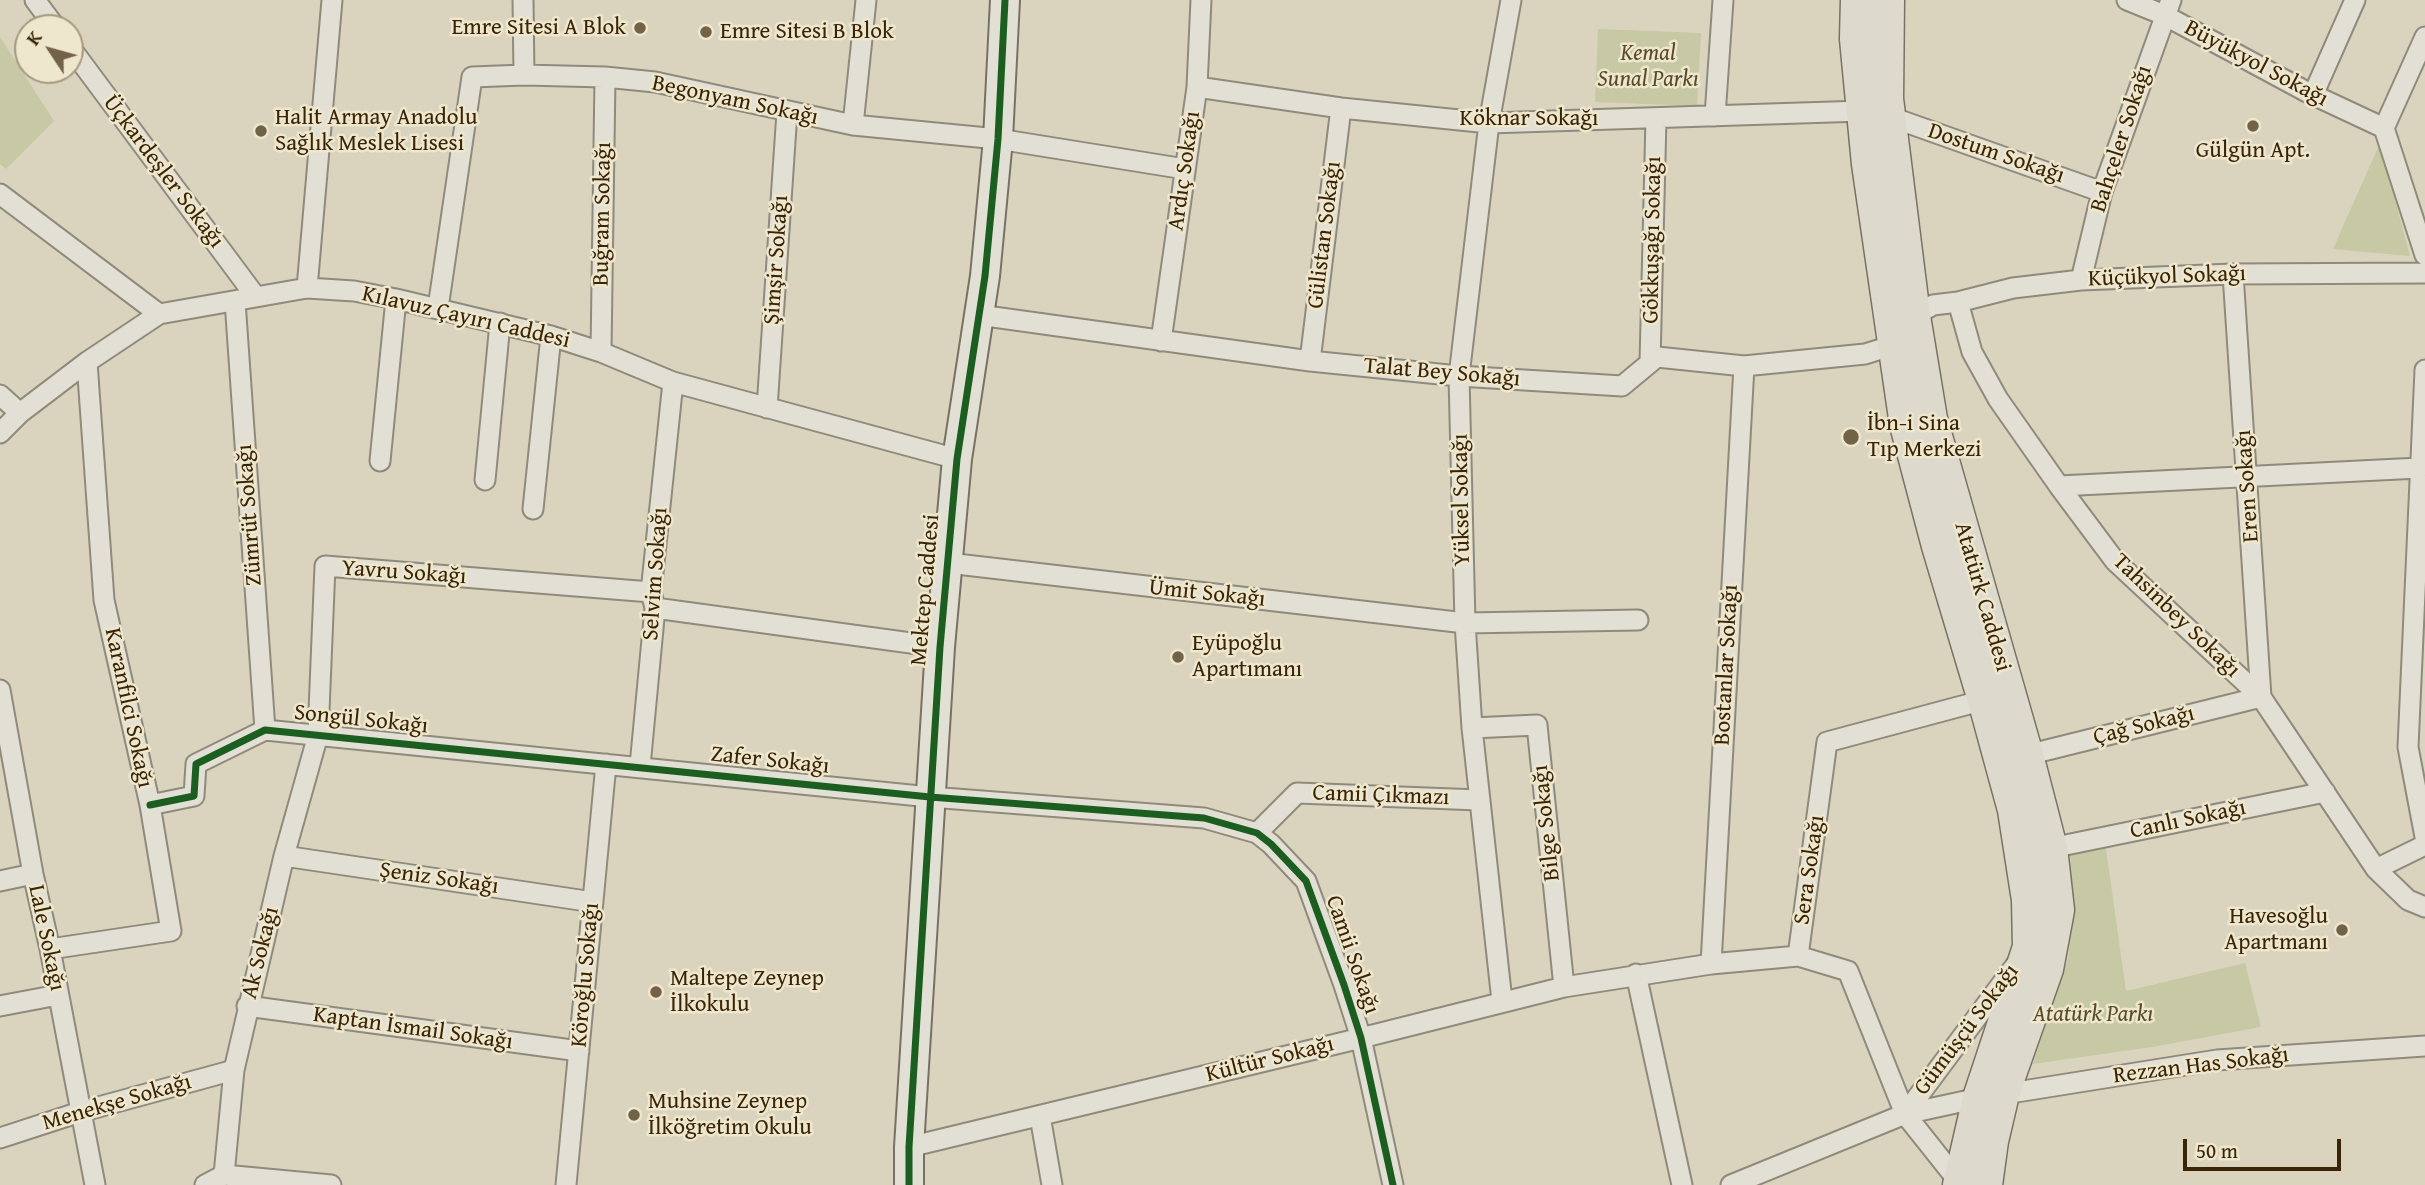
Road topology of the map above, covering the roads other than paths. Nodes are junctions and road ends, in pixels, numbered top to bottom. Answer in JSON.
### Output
{"nodes":[{"id":1,"x":332,"y":0,"type":"edge"},
{"id":2,"x":523,"y":0,"type":"edge"},
{"id":3,"x":866,"y":0,"type":"edge"},
{"id":4,"x":1005,"y":0,"type":"edge"},
{"id":5,"x":1201,"y":0,"type":"edge"},
{"id":6,"x":1511,"y":0,"type":"edge"},
{"id":7,"x":1723,"y":0,"type":"edge"},
{"id":8,"x":1857,"y":0,"type":"edge"},
{"id":9,"x":1888,"y":0,"type":"edge"},
{"id":10,"x":2127,"y":0,"type":"edge"},
{"id":11,"x":2355,"y":0,"type":"edge"},
{"id":12,"x":2167,"y":8,"type":"edge"},
{"id":13,"x":2425,"y":37,"type":"edge"},
{"id":14,"x":84,"y":66,"type":"edge"},
{"id":15,"x":524,"y":75,"type":"junction"},
{"id":16,"x":606,"y":77,"type":"junction"},
{"id":17,"x":1197,"y":87,"type":"junction"},
{"id":18,"x":2313,"y":95,"type":"junction"},
{"id":19,"x":1341,"y":108,"type":"junction"},
{"id":20,"x":787,"y":112,"type":"junction"},
{"id":21,"x":1877,"y":114,"type":"junction"},
{"id":22,"x":1715,"y":116,"type":"junction"},
{"id":23,"x":1656,"y":118,"type":"junction"},
{"id":24,"x":1489,"y":123,"type":"junction"},
{"id":25,"x":853,"y":125,"type":"junction"},
{"id":26,"x":2384,"y":128,"type":"junction"},
{"id":27,"x":998,"y":139,"type":"junction"},
{"id":28,"x":1185,"y":169,"type":"junction"},
{"id":29,"x":2102,"y":191,"type":"junction"},
{"id":30,"x":0,"y":194,"type":"edge"},
{"id":31,"x":2425,"y":255,"type":"edge"},
{"id":32,"x":2425,"y":273,"type":"edge"},
{"id":33,"x":2233,"y":274,"type":"junction"},
{"id":34,"x":2081,"y":280,"type":"junction"},
{"id":35,"x":307,"y":288,"type":"junction"},
{"id":36,"x":256,"y":297,"type":"junction"},
{"id":37,"x":396,"y":299,"type":"junction"},
{"id":38,"x":235,"y":301,"type":"junction"},
{"id":39,"x":1958,"y":302,"type":"junction"},
{"id":40,"x":438,"y":308,"type":"junction"},
{"id":41,"x":159,"y":314,"type":"junction"},
{"id":42,"x":979,"y":315,"type":"junction"},
{"id":43,"x":1914,"y":316,"type":"junction"},
{"id":44,"x":500,"y":323,"type":"junction"},
{"id":45,"x":551,"y":336,"type":"junction"},
{"id":46,"x":1161,"y":341,"type":"junction"},
{"id":47,"x":1895,"y":345,"type":"junction"},
{"id":48,"x":601,"y":352,"type":"junction"},
{"id":49,"x":1310,"y":361,"type":"junction"},
{"id":50,"x":87,"y":362,"type":"junction"},
{"id":51,"x":1650,"y":362,"type":"junction"},
{"id":52,"x":1744,"y":366,"type":"junction"},
{"id":53,"x":2425,"y":370,"type":"edge"},
{"id":54,"x":1459,"y":376,"type":"junction"},
{"id":55,"x":673,"y":382,"type":"junction"},
{"id":56,"x":0,"y":395,"type":"edge"},
{"id":57,"x":768,"y":408,"type":"junction"},
{"id":58,"x":20,"y":414,"type":"junction"},
{"id":59,"x":0,"y":433,"type":"edge"},
{"id":60,"x":957,"y":459,"type":"junction"},
{"id":61,"x":380,"y":461,"type":"dead end"},
{"id":62,"x":2419,"y":468,"type":"junction"},
{"id":63,"x":2248,"y":476,"type":"junction"},
{"id":64,"x":485,"y":480,"type":"dead end"},
{"id":65,"x":2059,"y":486,"type":"junction"},
{"id":66,"x":533,"y":509,"type":"dead end"},
{"id":67,"x":948,"y":563,"type":"junction"},
{"id":68,"x":653,"y":600,"type":"junction"},
{"id":69,"x":1637,"y":620,"type":"dead end"},
{"id":70,"x":1465,"y":623,"type":"junction"},
{"id":71,"x":940,"y":647,"type":"junction"},
{"id":72,"x":0,"y":690,"type":"edge"},
{"id":73,"x":2261,"y":697,"type":"junction"},
{"id":74,"x":1984,"y":700,"type":"junction"},
{"id":75,"x":1472,"y":728,"type":"junction"},
{"id":76,"x":265,"y":730,"type":"junction"},
{"id":77,"x":318,"y":735,"type":"junction"},
{"id":78,"x":2027,"y":755,"type":"junction"},
{"id":79,"x":6,"y":761,"type":"edge"},
{"id":80,"x":606,"y":764,"type":"junction"},
{"id":81,"x":640,"y":766,"type":"junction"},
{"id":82,"x":2325,"y":792,"type":"junction"},
{"id":83,"x":930,"y":797,"type":"junction"},
{"id":84,"x":1479,"y":800,"type":"junction"},
{"id":85,"x":150,"y":805,"type":"junction"},
{"id":86,"x":1257,"y":833,"type":"junction"},
{"id":87,"x":2425,"y":837,"type":"edge"},
{"id":88,"x":2425,"y":845,"type":"edge"},
{"id":89,"x":2051,"y":848,"type":"junction"},
{"id":90,"x":284,"y":856,"type":"junction"},
{"id":91,"x":2376,"y":869,"type":"junction"},
{"id":92,"x":33,"y":874,"type":"junction"},
{"id":93,"x":0,"y":881,"type":"edge"},
{"id":94,"x":593,"y":902,"type":"junction"},
{"id":95,"x":2425,"y":907,"type":"edge"},
{"id":96,"x":2029,"y":947,"type":"junction"},
{"id":97,"x":50,"y":949,"type":"junction"},
{"id":98,"x":1798,"y":956,"type":"junction"},
{"id":99,"x":1711,"y":964,"type":"junction"},
{"id":100,"x":1636,"y":974,"type":"junction"},
{"id":101,"x":1564,"y":987,"type":"junction"},
{"id":102,"x":58,"y":995,"type":"junction"},
{"id":103,"x":1502,"y":1001,"type":"junction"},
{"id":104,"x":0,"y":1006,"type":"edge"},
{"id":105,"x":247,"y":1006,"type":"junction"},
{"id":106,"x":1361,"y":1038,"type":"junction"},
{"id":107,"x":2425,"y":1046,"type":"edge"},
{"id":108,"x":579,"y":1051,"type":"junction"},
{"id":109,"x":234,"y":1070,"type":"junction"},
{"id":110,"x":1991,"y":1096,"type":"junction"},
{"id":111,"x":80,"y":1112,"type":"junction"},
{"id":112,"x":1905,"y":1114,"type":"junction"},
{"id":113,"x":1040,"y":1116,"type":"junction"},
{"id":114,"x":0,"y":1138,"type":"edge"},
{"id":115,"x":909,"y":1147,"type":"junction"},
{"id":116,"x":224,"y":1175,"type":"junction"},
{"id":117,"x":1968,"y":1184,"type":"edge"},
{"id":118,"x":95,"y":1185,"type":"edge"},
{"id":119,"x":205,"y":1185,"type":"edge"},
{"id":120,"x":323,"y":1185,"type":"edge"},
{"id":121,"x":331,"y":1185,"type":"edge"},
{"id":122,"x":566,"y":1185,"type":"edge"},
{"id":123,"x":909,"y":1185,"type":"edge"},
{"id":124,"x":1052,"y":1185,"type":"edge"},
{"id":125,"x":1393,"y":1185,"type":"edge"},
{"id":126,"x":1682,"y":1185,"type":"edge"},
{"id":127,"x":1731,"y":1185,"type":"edge"}],
"edges":[{"from":1,"to":35,"type":"street"},
{"from":2,"to":15,"type":"street"},
{"from":3,"to":25,"type":"street"},
{"from":4,"to":27,"type":"street","name":"Mektep Caddesi"},
{"from":5,"to":17,"type":"street","name":"Ardıç Sokağı"},
{"from":6,"to":24,"type":"street","name":"Yüksel Sokağı"},
{"from":7,"to":22,"type":"street"},
{"from":8,"to":21,"type":"main road","name":"Atatürk Caddesi"},
{"from":9,"to":21,"type":"main road","name":"Atatürk Caddesi"},
{"from":10,"to":12,"type":"street","name":"Büyükyol Sokağı"},
{"from":11,"to":18,"type":"street"},
{"from":12,"to":18,"type":"street","name":"Büyükyol Sokağı"},
{"from":12,"to":29,"type":"street","name":"Bahçeler Sokağı"},
{"from":13,"to":26,"type":"street"},
{"from":14,"to":36,"type":"street","name":"Üçkardeşler Sokağı"},
{"from":15,"to":16,"type":"street","name":"Begonyam Sokağı"},
{"from":15,"to":40,"type":"street","name":"Begonyam Sokağı"},
{"from":16,"to":20,"type":"street","name":"Begonyam Sokağı"},
{"from":16,"to":48,"type":"street","name":"Buğram Sokağı"},
{"from":17,"to":19,"type":"street","name":"Köknar Sokağı"},
{"from":17,"to":28,"type":"street","name":"Ardıç Sokağı"},
{"from":18,"to":26,"type":"street","name":"Büyükyol Sokağı"},
{"from":19,"to":24,"type":"street","name":"Köknar Sokağı"},
{"from":19,"to":49,"type":"street","name":"Gülistan Sokağı"},
{"from":20,"to":25,"type":"street","name":"Begonyam Sokağı"},
{"from":20,"to":57,"type":"street","name":"Şimşir Sokağı"},
{"from":21,"to":22,"type":"street","name":"Köknar Sokağı"},
{"from":21,"to":29,"type":"street","name":"Dostum Sokağı"},
{"from":21,"to":43,"type":"main road","name":"Atatürk Caddesi"},
{"from":21,"to":47,"type":"main road","name":"Atatürk Caddesi"},
{"from":22,"to":23,"type":"street","name":"Köknar Sokağı"},
{"from":23,"to":24,"type":"street","name":"Köknar Sokağı"},
{"from":23,"to":51,"type":"street","name":"Gökkuşağı Sokağı"},
{"from":24,"to":54,"type":"street","name":"Yüksel Sokağı"},
{"from":25,"to":27,"type":"street","name":"Begonyam Sokağı"},
{"from":26,"to":31,"type":"street"},
{"from":27,"to":28,"type":"street","name":"Begonyam Sokağı"},
{"from":27,"to":42,"type":"street","name":"Mektep Caddesi"},
{"from":28,"to":46,"type":"street","name":"Ardıç Sokağı"},
{"from":29,"to":34,"type":"street","name":"Bahçeler Sokağı"},
{"from":30,"to":41,"type":"street"},
{"from":32,"to":33,"type":"street","name":"Küçükyol Sokağı"},
{"from":33,"to":34,"type":"street","name":"Küçükyol Sokağı"},
{"from":33,"to":63,"type":"street","name":"Eren Sokağı"},
{"from":34,"to":39,"type":"street","name":"Küçükyol Sokağı"},
{"from":35,"to":36,"type":"street","name":"Kılavuz Çayırı Caddesi"},
{"from":35,"to":37,"type":"street","name":"Kılavuz Çayırı Caddesi"},
{"from":36,"to":38,"type":"street","name":"Kılavuz Çayırı Caddesi"},
{"from":37,"to":40,"type":"street","name":"Kılavuz Çayırı Caddesi"},
{"from":37,"to":61,"type":"street"},
{"from":38,"to":41,"type":"street","name":"Kılavuz Çayırı Caddesi"},
{"from":38,"to":76,"type":"street","name":"Zümrüt Sokağı"},
{"from":39,"to":43,"type":"street","name":"Küçükyol Sokağı"},
{"from":39,"to":65,"type":"street","name":"Tahsinbey Sokağı"},
{"from":40,"to":44,"type":"street","name":"Kılavuz Çayırı Caddesi"},
{"from":41,"to":50,"type":"street","name":"Kılavuz Çayırı Caddesi"},
{"from":42,"to":46,"type":"street","name":"Talat Bey Sokağı"},
{"from":42,"to":60,"type":"street","name":"Mektep Caddesi"},
{"from":43,"to":47,"type":"street"},
{"from":43,"to":78,"type":"main road","name":"Atatürk Caddesi"},
{"from":44,"to":45,"type":"street","name":"Kılavuz Çayırı Caddesi"},
{"from":44,"to":64,"type":"street"},
{"from":45,"to":48,"type":"street","name":"Kılavuz Çayırı Caddesi"},
{"from":45,"to":66,"type":"street"},
{"from":46,"to":49,"type":"street","name":"Talat Bey Sokağı"},
{"from":47,"to":52,"type":"street"},
{"from":47,"to":74,"type":"main road","name":"Atatürk Caddesi"},
{"from":48,"to":55,"type":"street","name":"Kılavuz Çayırı Caddesi"},
{"from":49,"to":54,"type":"street","name":"Talat Bey Sokağı"},
{"from":50,"to":58,"type":"street","name":"Kılavuz Çayırı Caddesi"},
{"from":50,"to":85,"type":"street","name":"Karanfilci Sokağı"},
{"from":51,"to":52,"type":"street"},
{"from":51,"to":54,"type":"street","name":"Talat Bey Sokağı"},
{"from":52,"to":99,"type":"street","name":"Bostanlar Sokağı"},
{"from":53,"to":62,"type":"street"},
{"from":54,"to":70,"type":"street","name":"Yüksel Sokağı"},
{"from":55,"to":57,"type":"street","name":"Kılavuz Çayırı Caddesi"},
{"from":55,"to":68,"type":"street","name":"Selvim Sokağı"},
{"from":56,"to":58,"type":"street"},
{"from":57,"to":60,"type":"street","name":"Kılavuz Çayırı Caddesi"},
{"from":58,"to":59,"type":"street","name":"Kılavuz Çayırı Caddesi"},
{"from":60,"to":67,"type":"street","name":"Mektep Caddesi"},
{"from":62,"to":63,"type":"street"},
{"from":62,"to":87,"type":"street"},
{"from":63,"to":65,"type":"street"},
{"from":63,"to":73,"type":"street","name":"Eren Sokağı"},
{"from":65,"to":73,"type":"street","name":"Tahsinbey Sokağı"},
{"from":67,"to":70,"type":"street","name":"Ümit Sokağı"},
{"from":67,"to":71,"type":"street","name":"Mektep Caddesi"},
{"from":68,"to":71,"type":"street","name":"Yavru Sokağı"},
{"from":68,"to":77,"type":"street","name":"Yavru Sokağı"},
{"from":68,"to":81,"type":"street","name":"Selvim Sokağı"},
{"from":69,"to":70,"type":"street","name":"Ümit Sokağı"},
{"from":70,"to":75,"type":"street","name":"Yüksel Sokağı"},
{"from":71,"to":83,"type":"street","name":"Mektep Caddesi"},
{"from":72,"to":79,"type":"street","name":"Lale Sokağı"},
{"from":73,"to":78,"type":"street","name":"Çağ Sokağı"},
{"from":73,"to":82,"type":"street","name":"Tahsinbey Sokağı"},
{"from":74,"to":96,"type":"main road","name":"Atatürk Caddesi"},
{"from":74,"to":98,"type":"street","name":"Sera Sokağı"},
{"from":75,"to":84,"type":"street","name":"Yüksel Sokağı"},
{"from":75,"to":101,"type":"street","name":"Bilge Sokağı"},
{"from":76,"to":77,"type":"street","name":"Songül Sokağı"},
{"from":76,"to":85,"type":"street","name":"Songül Sokağı"},
{"from":77,"to":80,"type":"street","name":"Songül Sokağı"},
{"from":77,"to":90,"type":"street","name":"Ak Sokağı"},
{"from":78,"to":89,"type":"main road","name":"Atatürk Caddesi"},
{"from":79,"to":92,"type":"street","name":"Lale Sokağı"},
{"from":80,"to":81,"type":"street","name":"Zafer Sokağı"},
{"from":80,"to":94,"type":"street","name":"Köroğlu Sokağı"},
{"from":81,"to":83,"type":"street","name":"Zafer Sokağı"},
{"from":82,"to":89,"type":"street","name":"Canlı Sokağı"},
{"from":82,"to":91,"type":"street","name":"Tahsinbey Sokağı"},
{"from":83,"to":86,"type":"street","name":"Camii Sokağı"},
{"from":83,"to":115,"type":"street","name":"Mektep Caddesi"},
{"from":84,"to":86,"type":"street","name":"Camii Çıkmazı"},
{"from":84,"to":103,"type":"street","name":"Yüksel Sokağı"},
{"from":85,"to":97,"type":"street","name":"Karanfilci Sokağı"},
{"from":86,"to":106,"type":"street","name":"Camii Sokağı"},
{"from":88,"to":91,"type":"street"},
{"from":89,"to":110,"type":"main road","name":"Atatürk Caddesi"},
{"from":90,"to":94,"type":"street","name":"Şeniz Sokağı"},
{"from":90,"to":105,"type":"street","name":"Ak Sokağı"},
{"from":91,"to":95,"type":"street","name":"Tahsinbey Sokağı"},
{"from":92,"to":93,"type":"street"},
{"from":92,"to":97,"type":"street","name":"Lale Sokağı"},
{"from":94,"to":108,"type":"street","name":"Köroğlu Sokağı"},
{"from":96,"to":110,"type":"main road","name":"Atatürk Caddesi"},
{"from":96,"to":112,"type":"street","name":"Gümüşçü Sokağı"},
{"from":97,"to":102,"type":"street","name":"Lale Sokağı"},
{"from":98,"to":99,"type":"street","name":"Kültür Sokağı"},
{"from":98,"to":112,"type":"street","name":"Sera Sokağı"},
{"from":99,"to":100,"type":"street","name":"Kültür Sokağı"},
{"from":100,"to":101,"type":"street","name":"Kültür Sokağı"},
{"from":100,"to":126,"type":"street"},
{"from":101,"to":103,"type":"street","name":"Kültür Sokağı"},
{"from":102,"to":104,"type":"street"},
{"from":102,"to":111,"type":"street","name":"Lale Sokağı"},
{"from":103,"to":106,"type":"street","name":"Kültür Sokağı"},
{"from":105,"to":108,"type":"street","name":"Kaptan İsmail Sokağı"},
{"from":105,"to":109,"type":"street","name":"Ak Sokağı"},
{"from":106,"to":113,"type":"street","name":"Kültür Sokağı"},
{"from":106,"to":125,"type":"street","name":"Camii Sokağı"},
{"from":107,"to":110,"type":"street","name":"Rezzan Has Sokağı"},
{"from":108,"to":122,"type":"street","name":"Köroğlu Sokağı"},
{"from":109,"to":111,"type":"street","name":"Menekşe Sokağı"},
{"from":109,"to":116,"type":"street","name":"Ak Sokağı"},
{"from":110,"to":112,"type":"street","name":"Gümüşçü Sokağı"},
{"from":110,"to":117,"type":"main road","name":"Atatürk Caddesi"},
{"from":111,"to":114,"type":"street","name":"Menekşe Sokağı"},
{"from":111,"to":118,"type":"street","name":"Lale Sokağı"},
{"from":112,"to":117,"type":"street","name":"Gümüşçü Sokağı"},
{"from":112,"to":127,"type":"street","name":"Gümüşçü Sokağı"},
{"from":113,"to":115,"type":"street","name":"Kültür Sokağı"},
{"from":113,"to":124,"type":"street"},
{"from":115,"to":123,"type":"street","name":"Mektep Caddesi"},
{"from":116,"to":119,"type":"street"},
{"from":116,"to":120,"type":"street"},
{"from":120,"to":121,"type":"street"}]}
